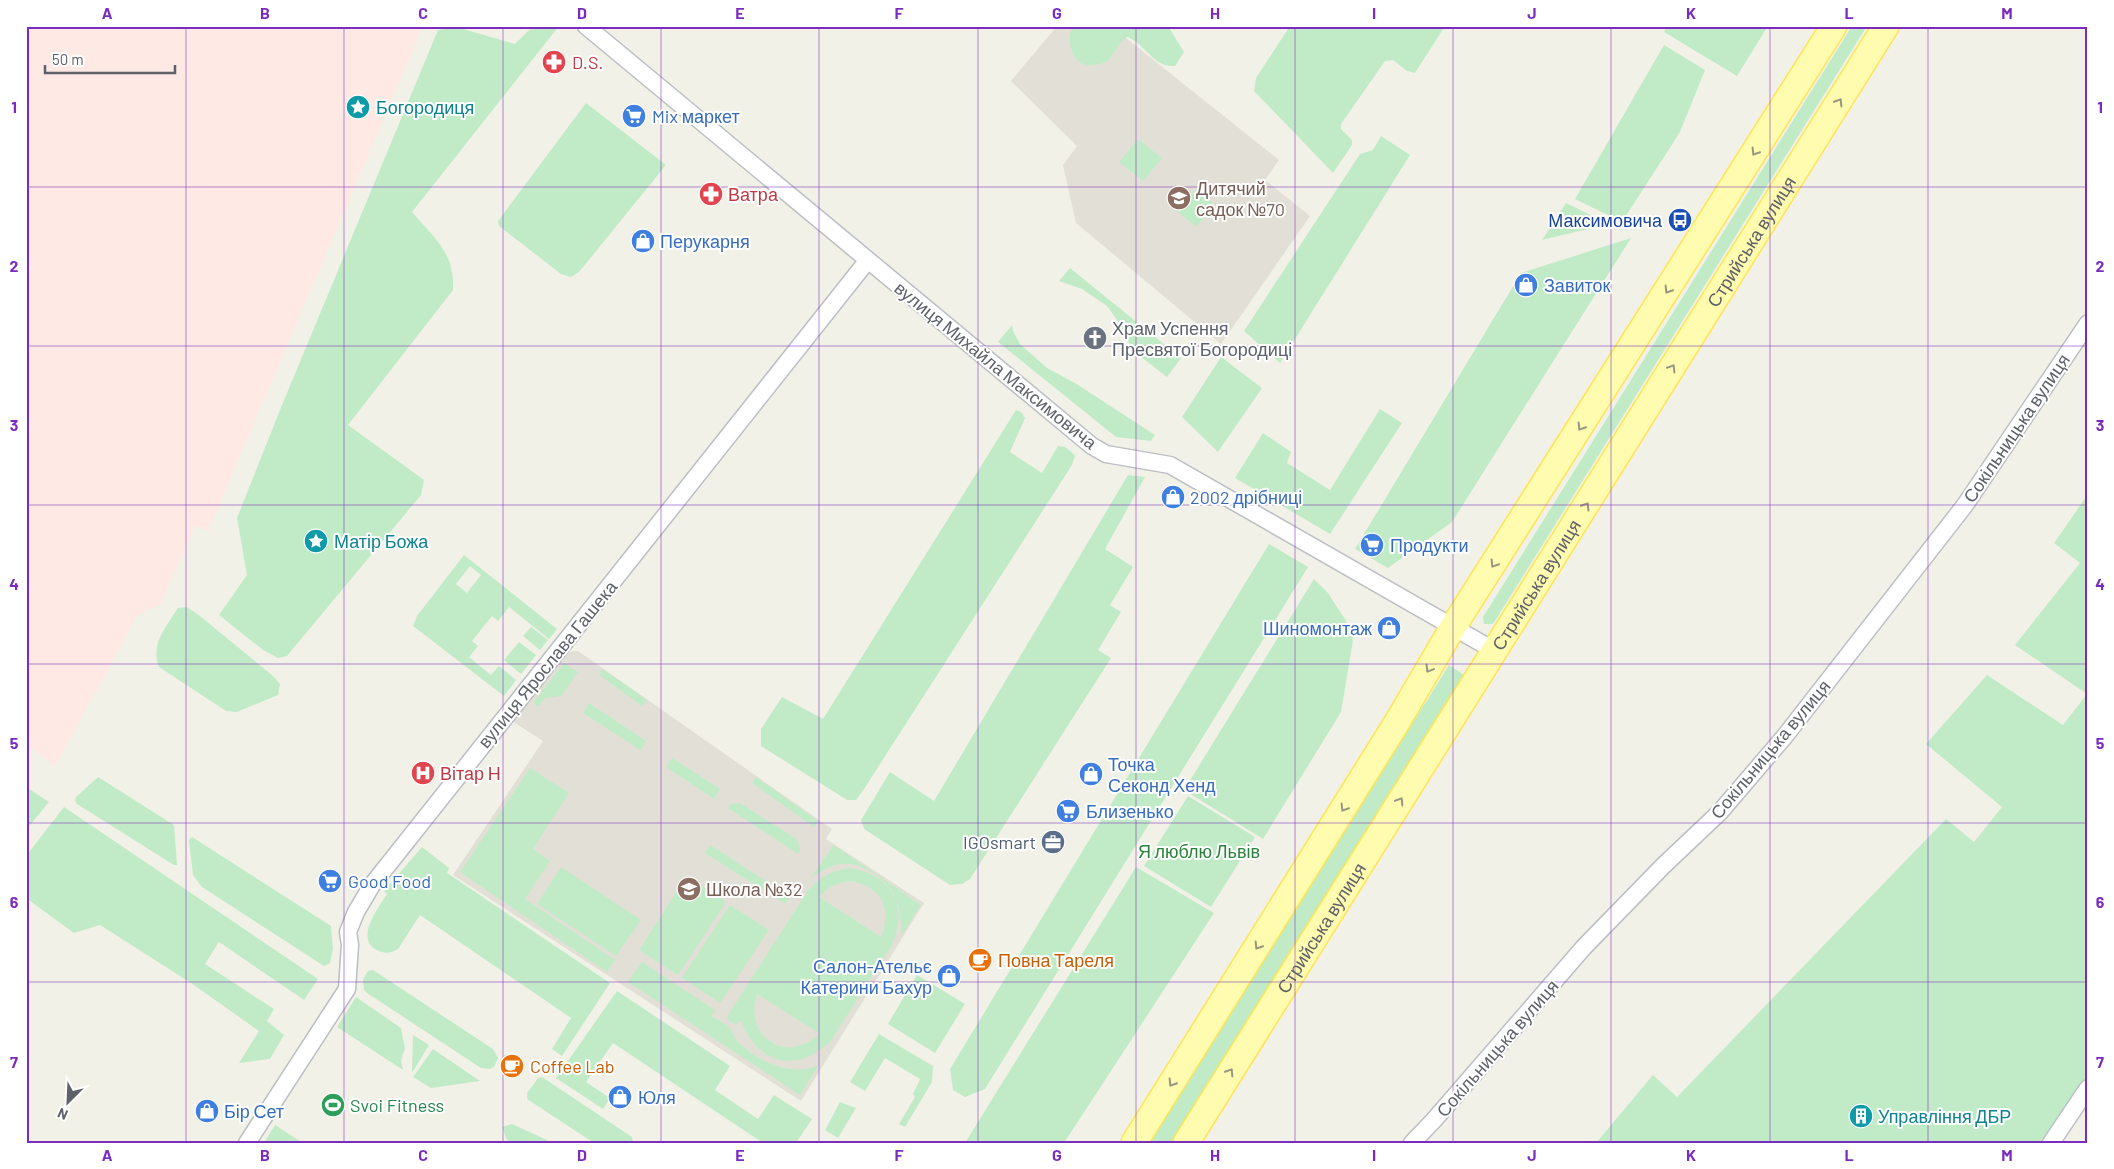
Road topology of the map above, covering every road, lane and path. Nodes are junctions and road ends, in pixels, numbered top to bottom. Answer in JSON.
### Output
{"nodes":[{"id":1,"x":586,"y":26,"type":"edge"},
{"id":2,"x":1834,"y":26,"type":"edge"},
{"id":3,"x":1886,"y":26,"type":"edge"},
{"id":4,"x":868,"y":260,"type":"junction"},
{"id":5,"x":2088,"y":323,"type":"edge"},
{"id":6,"x":1453,"y":627,"type":"junction"},
{"id":7,"x":1495,"y":651,"type":"junction"},
{"id":8,"x":2088,"y":1088,"type":"edge"},
{"id":9,"x":2054,"y":1139,"type":"edge"},
{"id":10,"x":247,"y":1143,"type":"edge"},
{"id":11,"x":1134,"y":1143,"type":"edge"},
{"id":12,"x":1186,"y":1143,"type":"edge"},
{"id":13,"x":1412,"y":1143,"type":"edge"}],
"edges":[{"from":1,"to":4,"type":"street","name":"вулиця Михайла Максимовича"},
{"from":2,"to":6,"type":"main road","one_way":true},
{"from":7,"to":3,"type":"main road","name":"Стрийська вулиця","one_way":true},
{"from":4,"to":6,"type":"street","name":"вулиця Михайла Максимовича"},
{"from":4,"to":10,"type":"street","name":"вулиця Ярослава Гашека"},
{"from":5,"to":13,"type":"street","name":"Сокільницька вулиця"},
{"from":6,"to":7,"type":"street","name":"вулиця Михайла Максимовича"},
{"from":6,"to":11,"type":"main road","one_way":true},
{"from":12,"to":7,"type":"main road","name":"Стрийська вулиця","one_way":true},
{"from":8,"to":9,"type":"street"}]}
